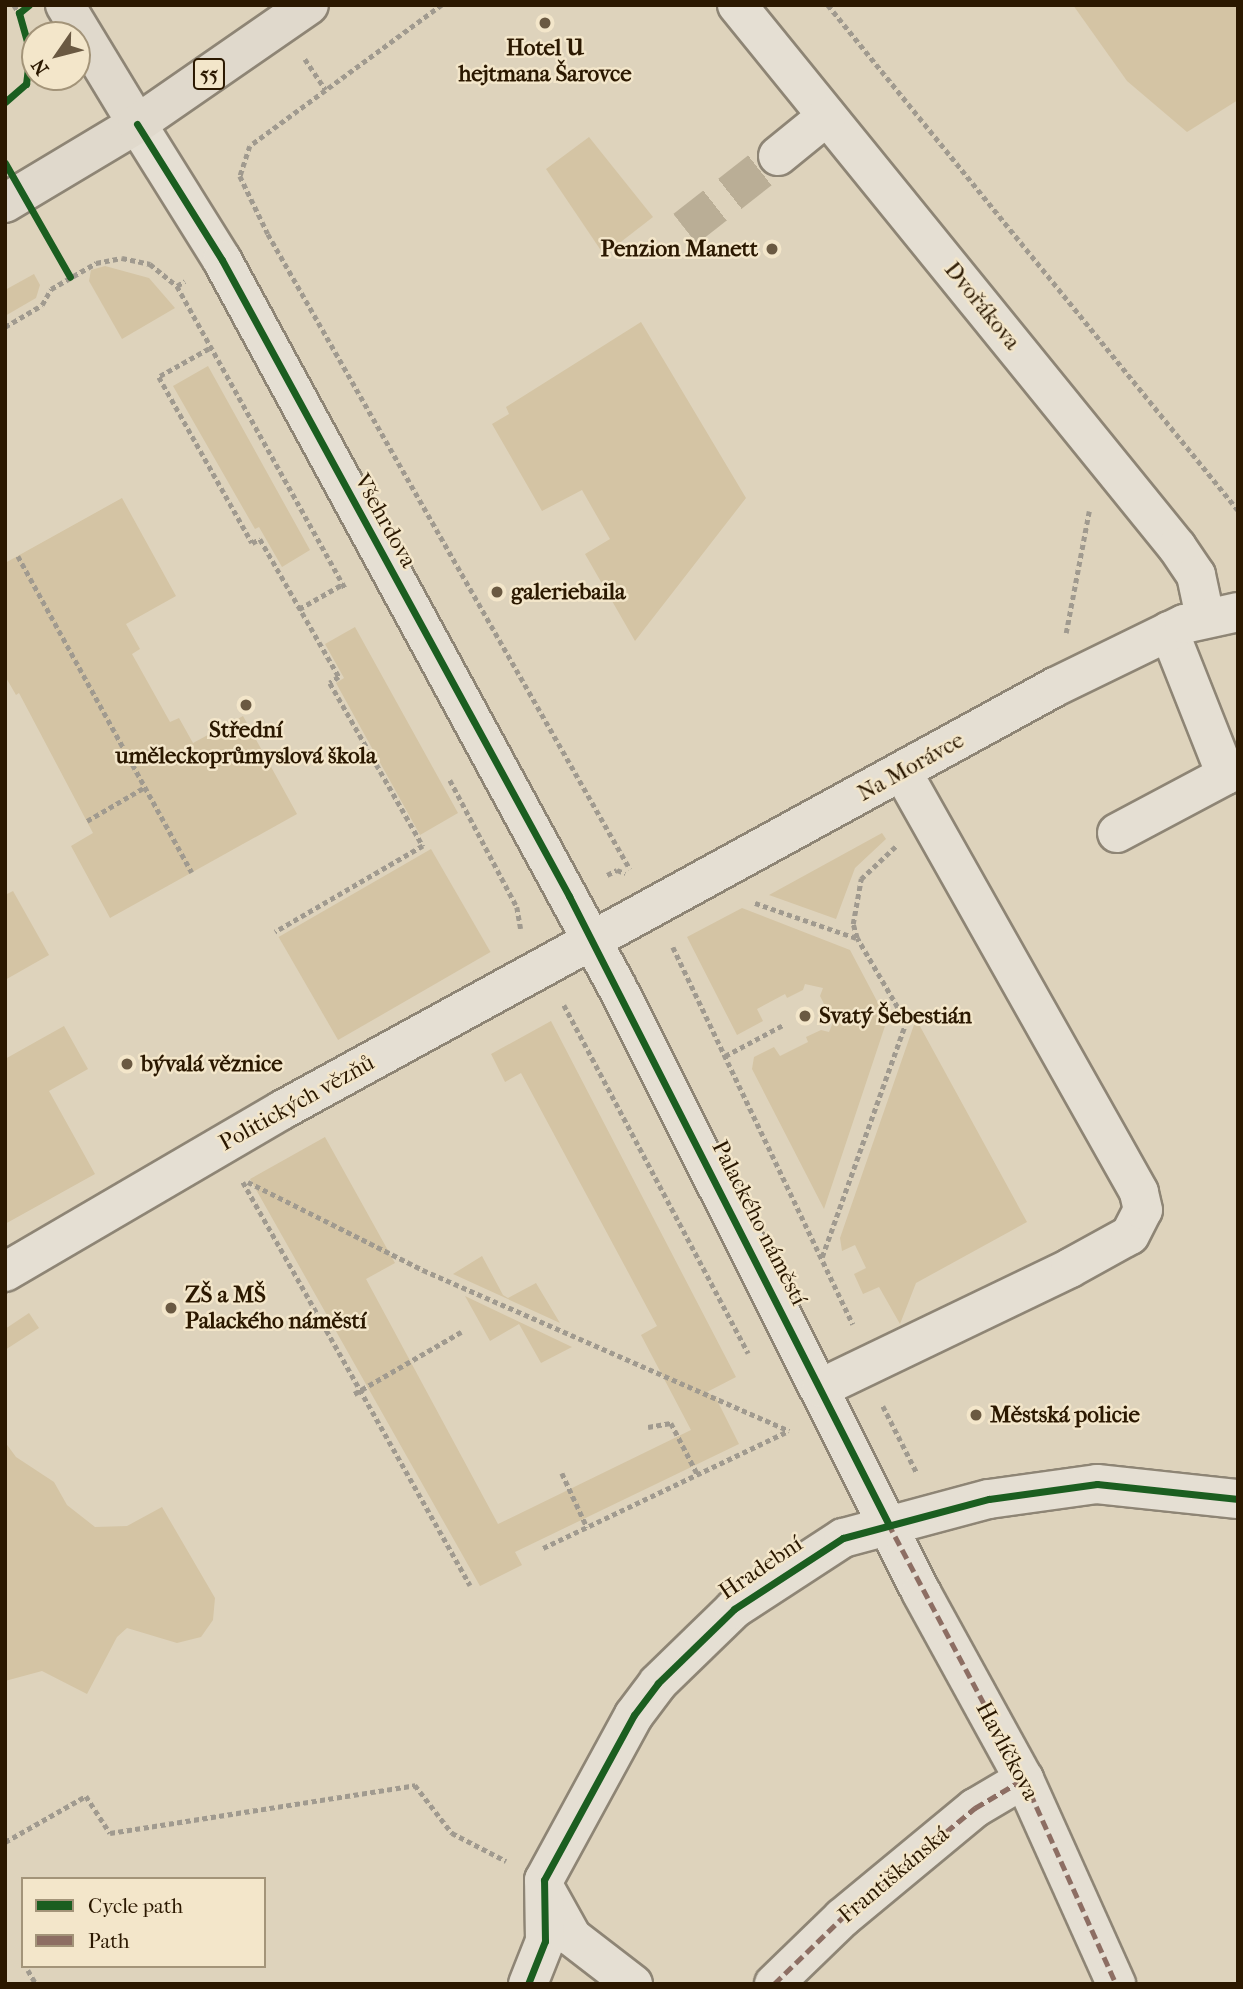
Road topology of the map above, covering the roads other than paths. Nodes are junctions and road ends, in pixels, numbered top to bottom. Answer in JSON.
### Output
{"nodes":[{"id":1,"x":65,"y":5,"type":"edge"},
{"id":2,"x":309,"y":5,"type":"edge"},
{"id":3,"x":737,"y":5,"type":"edge"},
{"id":4,"x":827,"y":116,"type":"junction"},
{"id":5,"x":137,"y":124,"type":"junction"},
{"id":6,"x":778,"y":156,"type":"tunnel mouth"},
{"id":7,"x":5,"y":203,"type":"edge"},
{"id":8,"x":1221,"y":615,"type":"edge"},
{"id":9,"x":1169,"y":631,"type":"junction"},
{"id":10,"x":902,"y":771,"type":"junction"},
{"id":11,"x":1117,"y":833,"type":"dead end"},
{"id":12,"x":593,"y":941,"type":"junction"},
{"id":13,"x":5,"y":1272,"type":"edge"},
{"id":14,"x":821,"y":1388,"type":"junction"},
{"id":15,"x":1238,"y":1500,"type":"edge"},
{"id":16,"x":888,"y":1523,"type":"junction"},
{"id":17,"x":1024,"y":1779,"type":"junction"},
{"id":18,"x":544,"y":1880,"type":"junction"},
{"id":19,"x":528,"y":1984,"type":"edge"},
{"id":20,"x":633,"y":1984,"type":"edge"},
{"id":21,"x":774,"y":1984,"type":"edge"},
{"id":22,"x":1116,"y":1984,"type":"edge"}],
"edges":[{"from":1,"to":5,"type":"main road"},
{"from":2,"to":5,"type":"main road","number":"55"},
{"from":3,"to":4,"type":"street","name":"Dvořákova"},
{"from":4,"to":6,"type":"street"},
{"from":4,"to":8,"type":"street","name":"Dvořákova"},
{"from":5,"to":7,"type":"main road","number":"55"},
{"from":5,"to":12,"type":"street","name":"Všehrdova"},
{"from":8,"to":9,"type":"street","name":"Na Morávce"},
{"from":9,"to":10,"type":"street","name":"Na Morávce"},
{"from":9,"to":11,"type":"street"},
{"from":10,"to":12,"type":"street","name":"Na Morávce"},
{"from":10,"to":14,"type":"street"},
{"from":12,"to":13,"type":"street","name":"Politických vězňů"},
{"from":12,"to":14,"type":"street","name":"Palackého náměstí"},
{"from":14,"to":16,"type":"street","name":"Palackého náměstí"},
{"from":15,"to":16,"type":"street","name":"Hradební"},
{"from":16,"to":17,"type":"street","name":"Havlíčkova"},
{"from":16,"to":18,"type":"street","name":"Hradební"},
{"from":17,"to":21,"type":"street","name":"Františkánská"},
{"from":17,"to":22,"type":"street","name":"Havlíčkova"},
{"from":18,"to":19,"type":"street","name":"Hradební"},
{"from":18,"to":20,"type":"street"}]}
